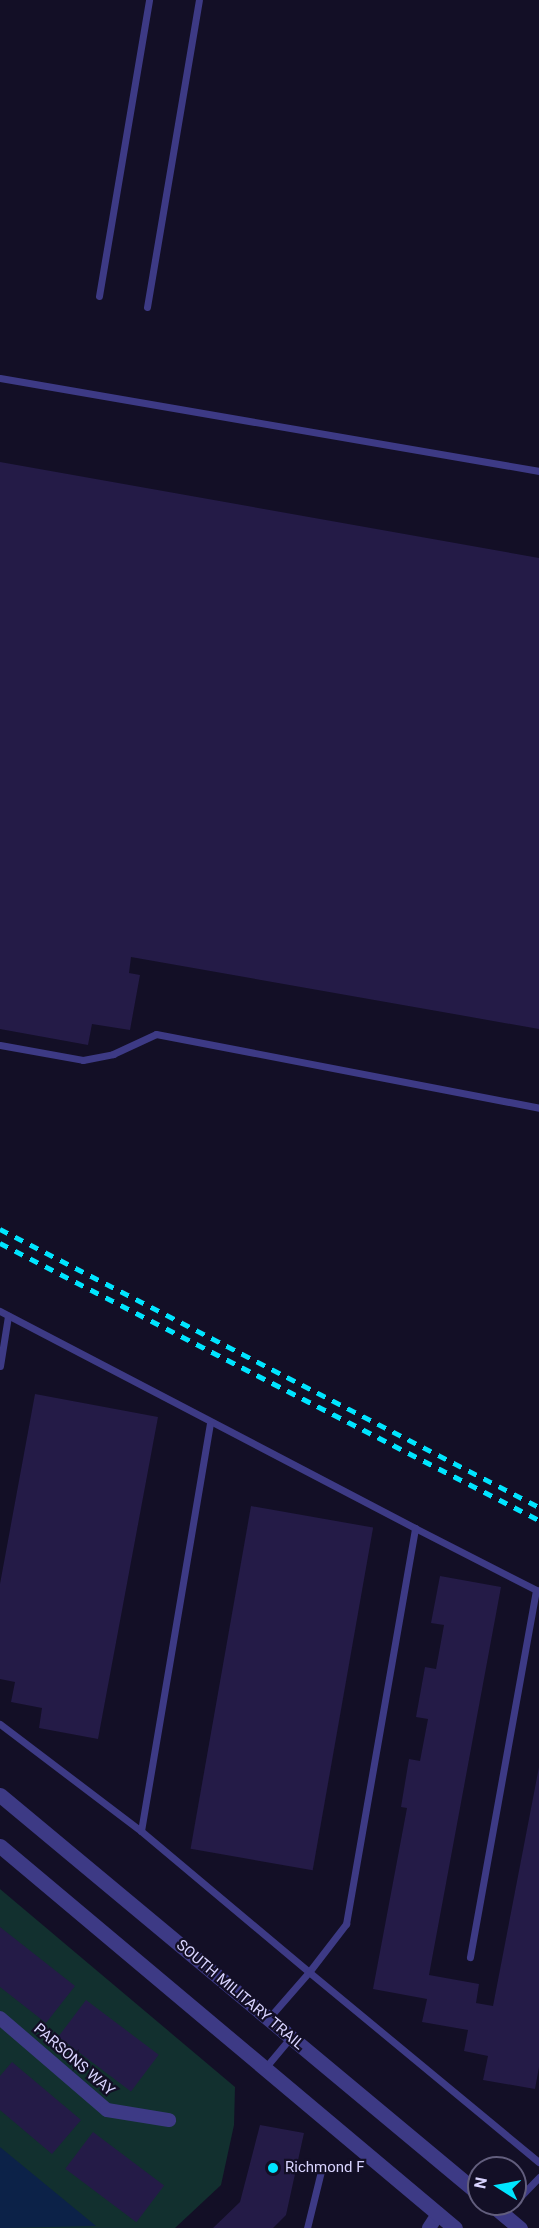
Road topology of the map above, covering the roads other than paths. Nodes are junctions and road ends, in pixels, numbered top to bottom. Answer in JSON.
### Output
{"nodes":[{"id":1,"x":149,"y":0,"type":"edge"},
{"id":2,"x":199,"y":0,"type":"edge"},
{"id":3,"x":99,"y":296,"type":"dead end"},
{"id":4,"x":147,"y":307,"type":"dead end"},
{"id":5,"x":0,"y":378,"type":"edge"},
{"id":6,"x":539,"y":471,"type":"edge"},
{"id":7,"x":0,"y":1045,"type":"edge"},
{"id":8,"x":539,"y":1108,"type":"edge"},
{"id":9,"x":0,"y":1311,"type":"edge"},
{"id":10,"x":8,"y":1316,"type":"junction"},
{"id":11,"x":0,"y":1366,"type":"edge"},
{"id":12,"x":210,"y":1422,"type":"junction"},
{"id":13,"x":415,"y":1528,"type":"junction"},
{"id":14,"x":537,"y":1591,"type":"edge"},
{"id":15,"x":0,"y":1724,"type":"edge"},
{"id":16,"x":0,"y":1795,"type":"edge"},
{"id":17,"x":141,"y":1831,"type":"junction"},
{"id":18,"x":0,"y":1846,"type":"edge"},
{"id":19,"x":470,"y":1957,"type":"dead end"},
{"id":20,"x":309,"y":1972,"type":"junction"},
{"id":21,"x":0,"y":2018,"type":"edge"},
{"id":22,"x":268,"y":2019,"type":"junction"},
{"id":23,"x":291,"y":2037,"type":"junction"},
{"id":24,"x":265,"y":2068,"type":"junction"},
{"id":25,"x":169,"y":2120,"type":"dead end"},
{"id":26,"x":539,"y":2162,"type":"edge"},
{"id":27,"x":322,"y":2167,"type":"dead end"},
{"id":28,"x":539,"y":2177,"type":"edge"},
{"id":29,"x":467,"y":2184,"type":"edge"},
{"id":30,"x":527,"y":2189,"type":"edge"},
{"id":31,"x":438,"y":2214,"type":"junction"},
{"id":32,"x":307,"y":2228,"type":"edge"},
{"id":33,"x":429,"y":2228,"type":"edge"},
{"id":34,"x":455,"y":2228,"type":"edge"}],
"edges":[{"from":1,"to":3,"type":"lane"},
{"from":2,"to":4,"type":"lane"},
{"from":5,"to":6,"type":"lane"},
{"from":7,"to":8,"type":"lane"},
{"from":9,"to":10,"type":"lane"},
{"from":10,"to":11,"type":"lane"},
{"from":10,"to":12,"type":"lane"},
{"from":12,"to":13,"type":"lane"},
{"from":12,"to":17,"type":"lane"},
{"from":13,"to":14,"type":"lane"},
{"from":13,"to":20,"type":"lane"},
{"from":14,"to":19,"type":"lane"},
{"from":15,"to":17,"type":"lane"},
{"from":16,"to":22,"type":"street","name":"SOUTH MILITARY TRAIL"},
{"from":17,"to":20,"type":"lane"},
{"from":18,"to":24,"type":"street"},
{"from":20,"to":22,"type":"lane"},
{"from":20,"to":26,"type":"lane"},
{"from":21,"to":25,"type":"street","name":"PARSONS WAY"},
{"from":22,"to":23,"type":"street","name":"SOUTH MILITARY TRAIL"},
{"from":23,"to":24,"type":"lane"},
{"from":23,"to":29,"type":"street","name":"SOUTH MILITARY TRAIL"},
{"from":24,"to":31,"type":"street"},
{"from":27,"to":32,"type":"lane"},
{"from":28,"to":30,"type":"lane"},
{"from":31,"to":33,"type":"street"},
{"from":31,"to":34,"type":"street"}]}
